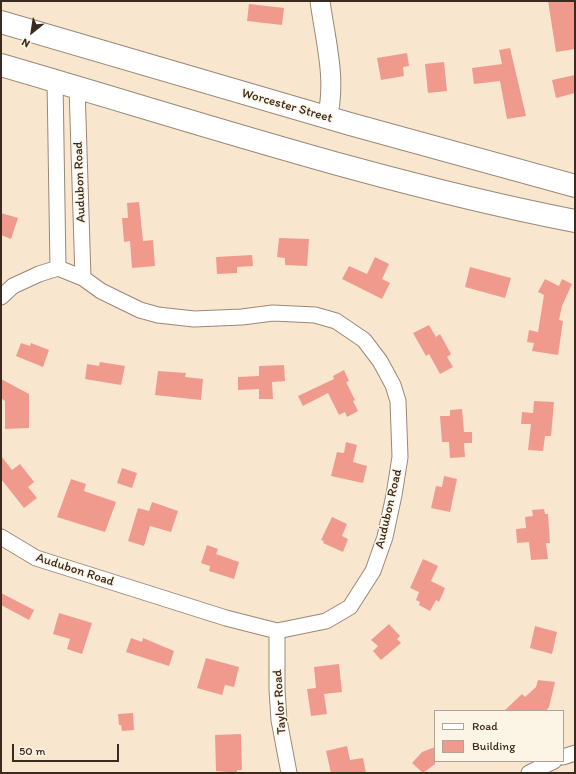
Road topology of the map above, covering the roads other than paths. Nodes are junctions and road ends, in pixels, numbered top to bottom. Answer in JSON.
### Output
{"nodes":[{"id":1,"x":320,"y":1,"type":"edge"},
{"id":2,"x":1,"y":22,"type":"edge"},
{"id":3,"x":1,"y":65,"type":"edge"},
{"id":4,"x":55,"y":80,"type":"junction"},
{"id":5,"x":77,"y":87,"type":"junction"},
{"id":6,"x":327,"y":118,"type":"junction"},
{"id":7,"x":552,"y":180,"type":"junction"},
{"id":8,"x":575,"y":186,"type":"edge"},
{"id":9,"x":541,"y":214,"type":"junction"},
{"id":10,"x":575,"y":221,"type":"edge"},
{"id":11,"x":58,"y":268,"type":"junction"},
{"id":12,"x":83,"y":278,"type":"junction"},
{"id":13,"x":1,"y":297,"type":"edge"},
{"id":14,"x":1,"y":537,"type":"edge"},
{"id":15,"x":277,"y":631,"type":"junction"},
{"id":16,"x":575,"y":753,"type":"edge"},
{"id":17,"x":564,"y":757,"type":"edge"},
{"id":18,"x":552,"y":762,"type":"edge"},
{"id":19,"x":289,"y":773,"type":"edge"},
{"id":20,"x":529,"y":773,"type":"edge"}],
"edges":[{"from":1,"to":6,"type":"main road"},
{"from":2,"to":6,"type":"highway","name":"Worcester Street"},
{"from":3,"to":4,"type":"highway"},
{"from":4,"to":5,"type":"highway"},
{"from":4,"to":11,"type":"street","name":"Audubon Road"},
{"from":5,"to":9,"type":"highway"},
{"from":5,"to":12,"type":"street","name":"Audubon Road"},
{"from":6,"to":7,"type":"highway","name":"Worcester Street"},
{"from":7,"to":8,"type":"highway","name":"Worcester Street"},
{"from":7,"to":9,"type":"highway"},
{"from":9,"to":10,"type":"highway"},
{"from":11,"to":12,"type":"street","name":"Audubon Road"},
{"from":11,"to":13,"type":"street"},
{"from":12,"to":15,"type":"street","name":"Audubon Road"},
{"from":14,"to":15,"type":"street","name":"Audubon Road"},
{"from":15,"to":19,"type":"street","name":"Taylor Road"},
{"from":16,"to":17,"type":"street"},
{"from":18,"to":20,"type":"street"}]}
